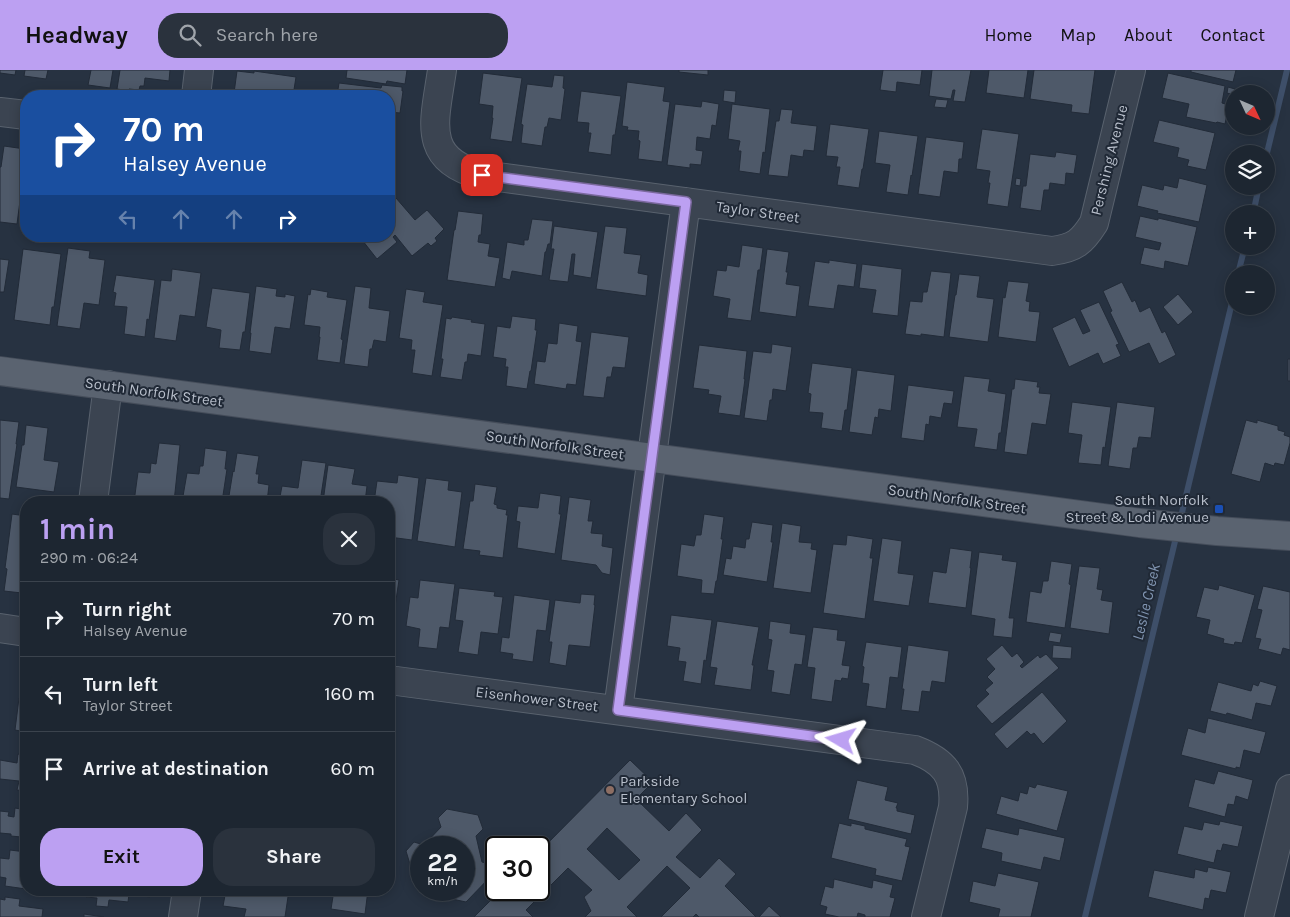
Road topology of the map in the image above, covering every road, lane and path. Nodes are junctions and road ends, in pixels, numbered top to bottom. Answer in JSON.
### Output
{"nodes":[{"id":1,"x":200,"y":70,"type":"edge"},
{"id":2,"x":442,"y":70,"type":"edge"},
{"id":3,"x":1131,"y":70,"type":"edge"},
{"id":4,"x":197,"y":90,"type":"edge"},
{"id":5,"x":0,"y":112,"type":"edge"},
{"id":6,"x":20,"y":114,"type":"edge"},
{"id":7,"x":686,"y":202,"type":"junction"},
{"id":8,"x":1077,"y":244,"type":"joint"},
{"id":9,"x":0,"y":371,"type":"edge"},
{"id":10,"x":108,"y":385,"type":"junction"},
{"id":11,"x":652,"y":458,"type":"junction"},
{"id":12,"x":93,"y":496,"type":"edge"},
{"id":13,"x":1290,"y":536,"type":"edge"},
{"id":14,"x":0,"y":628,"type":"edge"},
{"id":15,"x":20,"y":631,"type":"edge"},
{"id":16,"x":395,"y":681,"type":"edge"},
{"id":17,"x":618,"y":710,"type":"junction"},
{"id":18,"x":1290,"y":789,"type":"edge"},
{"id":19,"x":186,"y":896,"type":"edge"},
{"id":20,"x":183,"y":917,"type":"edge"},
{"id":21,"x":926,"y":917,"type":"edge"},
{"id":22,"x":1259,"y":917,"type":"edge"}],
"edges":[{"from":1,"to":4,"type":"street"},
{"from":2,"to":7,"type":"street","name":"Taylor Street"},
{"from":3,"to":8,"type":"street","name":"Pershing Avenue"},
{"from":5,"to":6,"type":"street"},
{"from":7,"to":8,"type":"street","name":"Taylor Street"},
{"from":7,"to":11,"type":"street"},
{"from":9,"to":10,"type":"main road","name":"South Norfolk Street"},
{"from":10,"to":11,"type":"main road","name":"South Norfolk Street"},
{"from":10,"to":12,"type":"street"},
{"from":11,"to":13,"type":"main road","name":"South Norfolk Street"},
{"from":11,"to":17,"type":"street"},
{"from":14,"to":15,"type":"street"},
{"from":16,"to":17,"type":"street","name":"Eisenhower Street"},
{"from":17,"to":21,"type":"street","name":"Eisenhower Street"},
{"from":18,"to":22,"type":"street"},
{"from":19,"to":20,"type":"street"}]}
